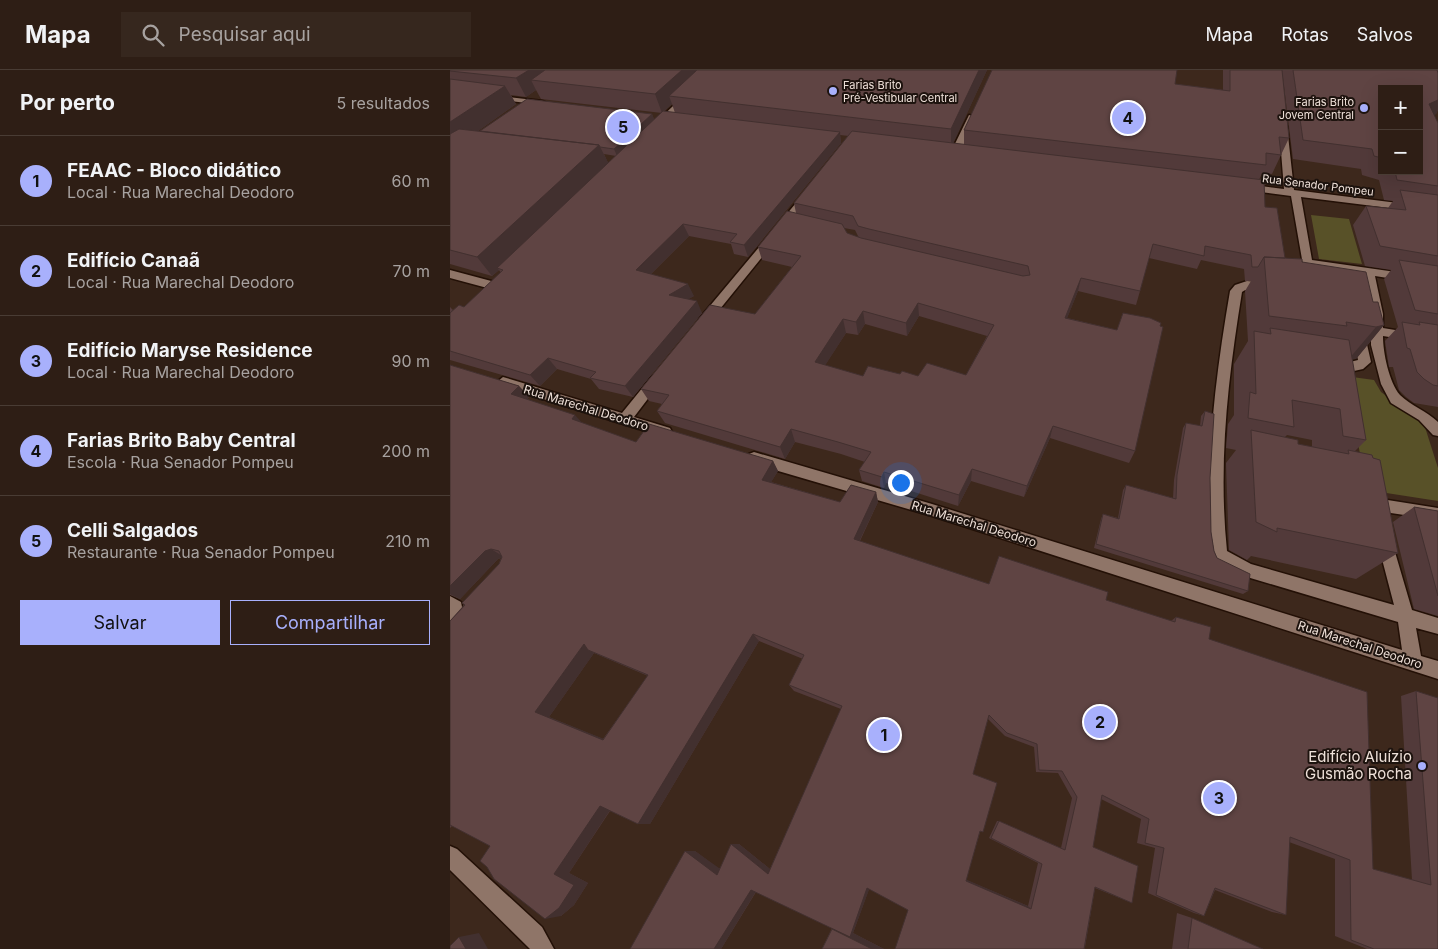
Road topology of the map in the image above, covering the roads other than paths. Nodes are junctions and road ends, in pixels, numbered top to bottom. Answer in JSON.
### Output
{"nodes":[{"id":1,"x":715,"y":70,"type":"edge"},
{"id":2,"x":543,"y":91,"type":"edge"},
{"id":3,"x":479,"y":96,"type":"edge"},
{"id":4,"x":528,"y":102,"type":"junction"},
{"id":5,"x":557,"y":105,"type":"edge"},
{"id":6,"x":977,"y":106,"type":"edge"},
{"id":7,"x":514,"y":112,"type":"edge"},
{"id":8,"x":650,"y":115,"type":"edge"},
{"id":9,"x":671,"y":118,"type":"junction"},
{"id":10,"x":1282,"y":118,"type":"edge"},
{"id":11,"x":646,"y":136,"type":"edge"},
{"id":12,"x":957,"y":152,"type":"edge"},
{"id":13,"x":817,"y":183,"type":"edge"},
{"id":14,"x":1240,"y":187,"type":"edge"},
{"id":15,"x":1292,"y":193,"type":"junction"},
{"id":16,"x":1438,"y":211,"type":"edge"},
{"id":17,"x":1368,"y":272,"type":"junction"},
{"id":18,"x":450,"y":274,"type":"edge"},
{"id":19,"x":1438,"y":282,"type":"edge"},
{"id":20,"x":491,"y":285,"type":"edge"},
{"id":21,"x":1281,"y":289,"type":"edge"},
{"id":22,"x":1353,"y":315,"type":"edge"},
{"id":23,"x":1378,"y":331,"type":"junction"},
{"id":24,"x":693,"y":335,"type":"edge"},
{"id":25,"x":1438,"y":341,"type":"edge"},
{"id":26,"x":661,"y":373,"type":"edge"},
{"id":27,"x":486,"y":377,"type":"edge"},
{"id":28,"x":1341,"y":388,"type":"edge"},
{"id":29,"x":1431,"y":417,"type":"edge"},
{"id":30,"x":624,"y":420,"type":"junction"},
{"id":31,"x":1438,"y":431,"type":"edge"},
{"id":32,"x":680,"y":436,"type":"edge"},
{"id":33,"x":736,"y":452,"type":"edge"},
{"id":34,"x":1438,"y":514,"type":"edge"},
{"id":35,"x":468,"y":604,"type":"edge"},
{"id":36,"x":452,"y":615,"type":"edge"},
{"id":37,"x":1404,"y":616,"type":"junction"},
{"id":38,"x":1438,"y":626,"type":"edge"},
{"id":39,"x":1413,"y":662,"type":"junction"},
{"id":40,"x":1438,"y":670,"type":"edge"},
{"id":41,"x":450,"y":856,"type":"edge"},
{"id":42,"x":543,"y":949,"type":"edge"}],
"edges":[{"from":1,"to":9,"type":"street"},
{"from":2,"to":4,"type":"street"},
{"from":3,"to":4,"type":"street"},
{"from":4,"to":5,"type":"street"},
{"from":4,"to":7,"type":"street"},
{"from":6,"to":12,"type":"street"},
{"from":8,"to":9,"type":"street"},
{"from":9,"to":11,"type":"street"},
{"from":10,"to":15,"type":"street"},
{"from":13,"to":24,"type":"street"},
{"from":14,"to":15,"type":"street","name":"Rua Senador Pompeu"},
{"from":15,"to":16,"type":"street","name":"Rua Senador Pompeu"},
{"from":15,"to":17,"type":"street"},
{"from":17,"to":19,"type":"street"},
{"from":17,"to":23,"type":"street"},
{"from":18,"to":20,"type":"street"},
{"from":21,"to":37,"type":"street"},
{"from":22,"to":28,"type":"street"},
{"from":23,"to":25,"type":"street"},
{"from":23,"to":29,"type":"street"},
{"from":26,"to":30,"type":"street"},
{"from":27,"to":30,"type":"street","name":"Rua Marechal Deodoro"},
{"from":29,"to":31,"type":"street"},
{"from":30,"to":32,"type":"street","name":"Rua Marechal Deodoro"},
{"from":33,"to":39,"type":"street","name":"Rua Marechal Deodoro"},
{"from":34,"to":37,"type":"street"},
{"from":35,"to":36,"type":"street"},
{"from":37,"to":38,"type":"street"},
{"from":37,"to":39,"type":"street"},
{"from":39,"to":40,"type":"street","name":"Rua Marechal Deodoro"},
{"from":41,"to":42,"type":"street"}]}
